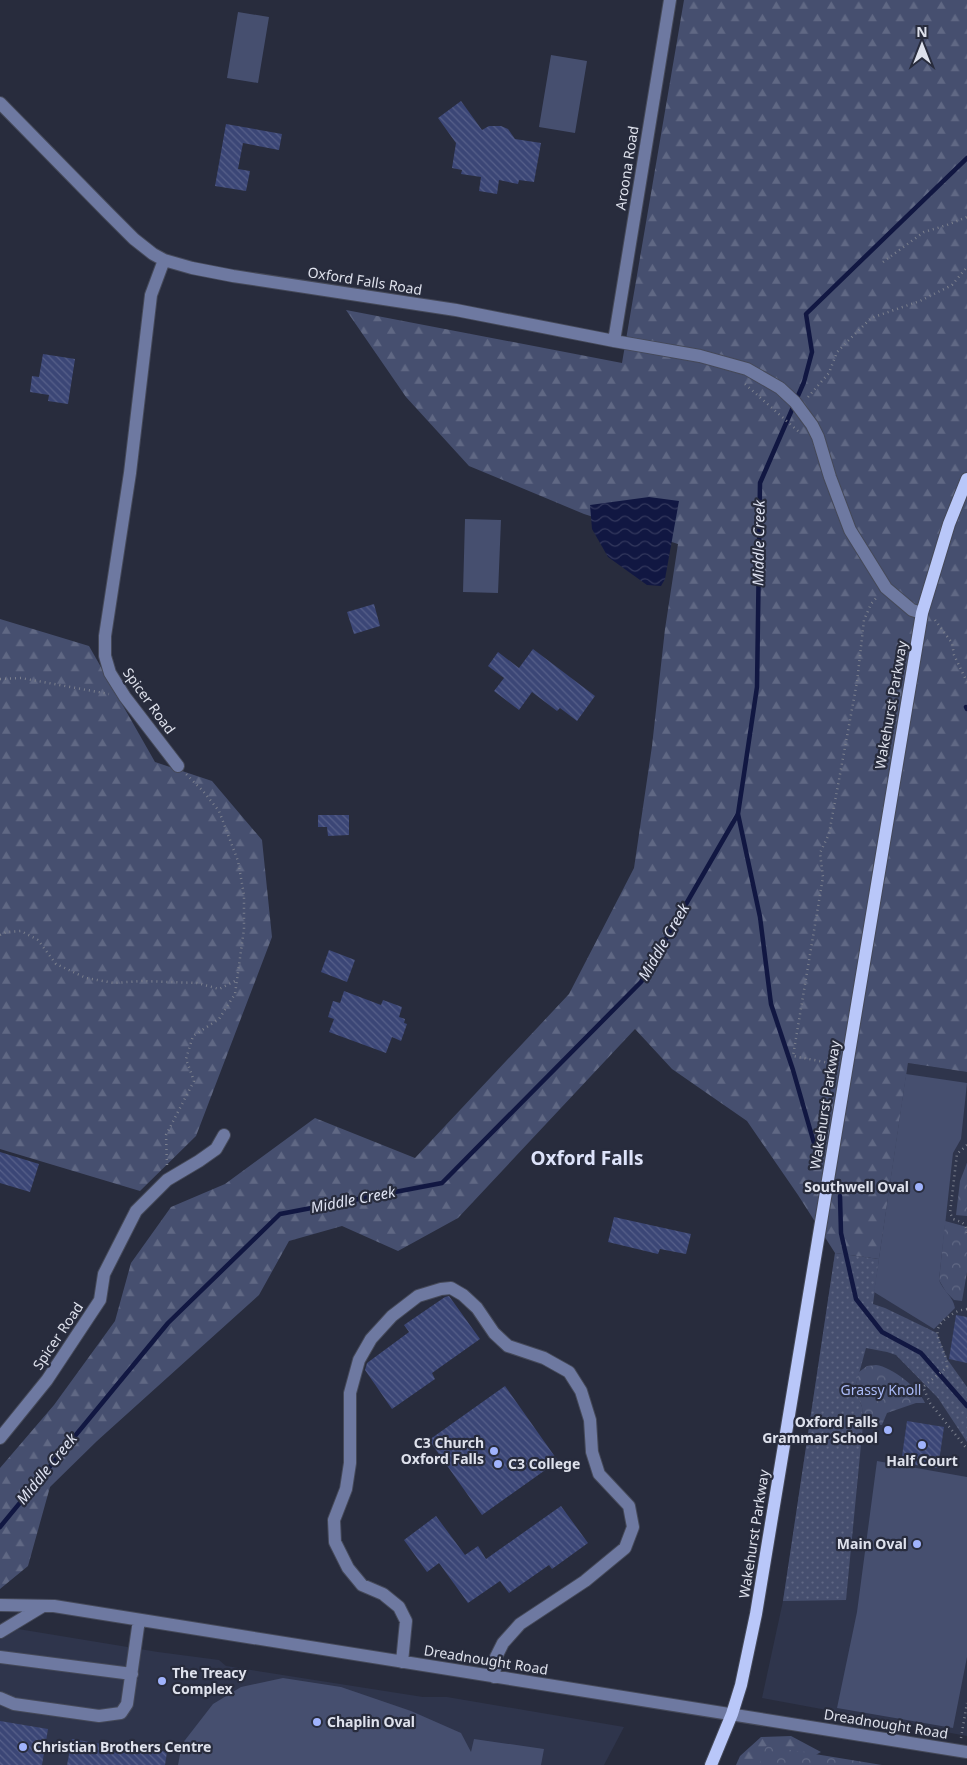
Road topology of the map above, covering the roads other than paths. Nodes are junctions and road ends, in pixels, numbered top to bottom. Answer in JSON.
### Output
{"nodes":[{"id":1,"x":670,"y":0,"type":"edge"},
{"id":2,"x":0,"y":103,"type":"edge"},
{"id":3,"x":164,"y":260,"type":"junction"},
{"id":4,"x":614,"y":341,"type":"junction"},
{"id":5,"x":967,"y":479,"type":"edge"},
{"id":6,"x":922,"y":613,"type":"junction"},
{"id":7,"x":178,"y":766,"type":"road end"},
{"id":8,"x":224,"y":1135,"type":"dead end"},
{"id":9,"x":0,"y":1438,"type":"edge"},
{"id":10,"x":0,"y":1605,"type":"edge"},
{"id":11,"x":43,"y":1606,"type":"junction"},
{"id":12,"x":139,"y":1620,"type":"junction"},
{"id":13,"x":0,"y":1632,"type":"edge"},
{"id":14,"x":0,"y":1656,"type":"edge"},
{"id":15,"x":402,"y":1662,"type":"junction"},
{"id":16,"x":132,"y":1674,"type":"junction"},
{"id":17,"x":494,"y":1677,"type":"junction"},
{"id":18,"x":0,"y":1698,"type":"edge"},
{"id":19,"x":732,"y":1714,"type":"junction"},
{"id":20,"x":962,"y":1751,"type":"edge"},
{"id":21,"x":711,"y":1765,"type":"edge"}],
"edges":[{"from":1,"to":4,"type":"street","name":"Aroona Road"},
{"from":2,"to":3,"type":"street","name":"Oxford Falls Road"},
{"from":3,"to":4,"type":"street","name":"Oxford Falls Road"},
{"from":3,"to":7,"type":"street","name":"Spicer Road"},
{"from":4,"to":6,"type":"street","name":"Oxford Falls Road"},
{"from":5,"to":6,"type":"main road","name":"Wakehurst Parkway"},
{"from":6,"to":19,"type":"main road","name":"Wakehurst Parkway"},
{"from":8,"to":9,"type":"street","name":"Spicer Road"},
{"from":10,"to":11,"type":"street","name":"Dreadnought Road"},
{"from":11,"to":12,"type":"street","name":"Dreadnought Road"},
{"from":11,"to":13,"type":"street"},
{"from":12,"to":15,"type":"street","name":"Dreadnought Road"},
{"from":12,"to":16,"type":"street"},
{"from":14,"to":16,"type":"street"},
{"from":15,"to":17,"type":"street","name":"Dreadnought Road"},
{"from":15,"to":17,"type":"street"},
{"from":16,"to":18,"type":"street"},
{"from":17,"to":19,"type":"street","name":"Dreadnought Road"},
{"from":19,"to":20,"type":"street","name":"Dreadnought Road"},
{"from":19,"to":21,"type":"main road","name":"Wakehurst Parkway"}]}
